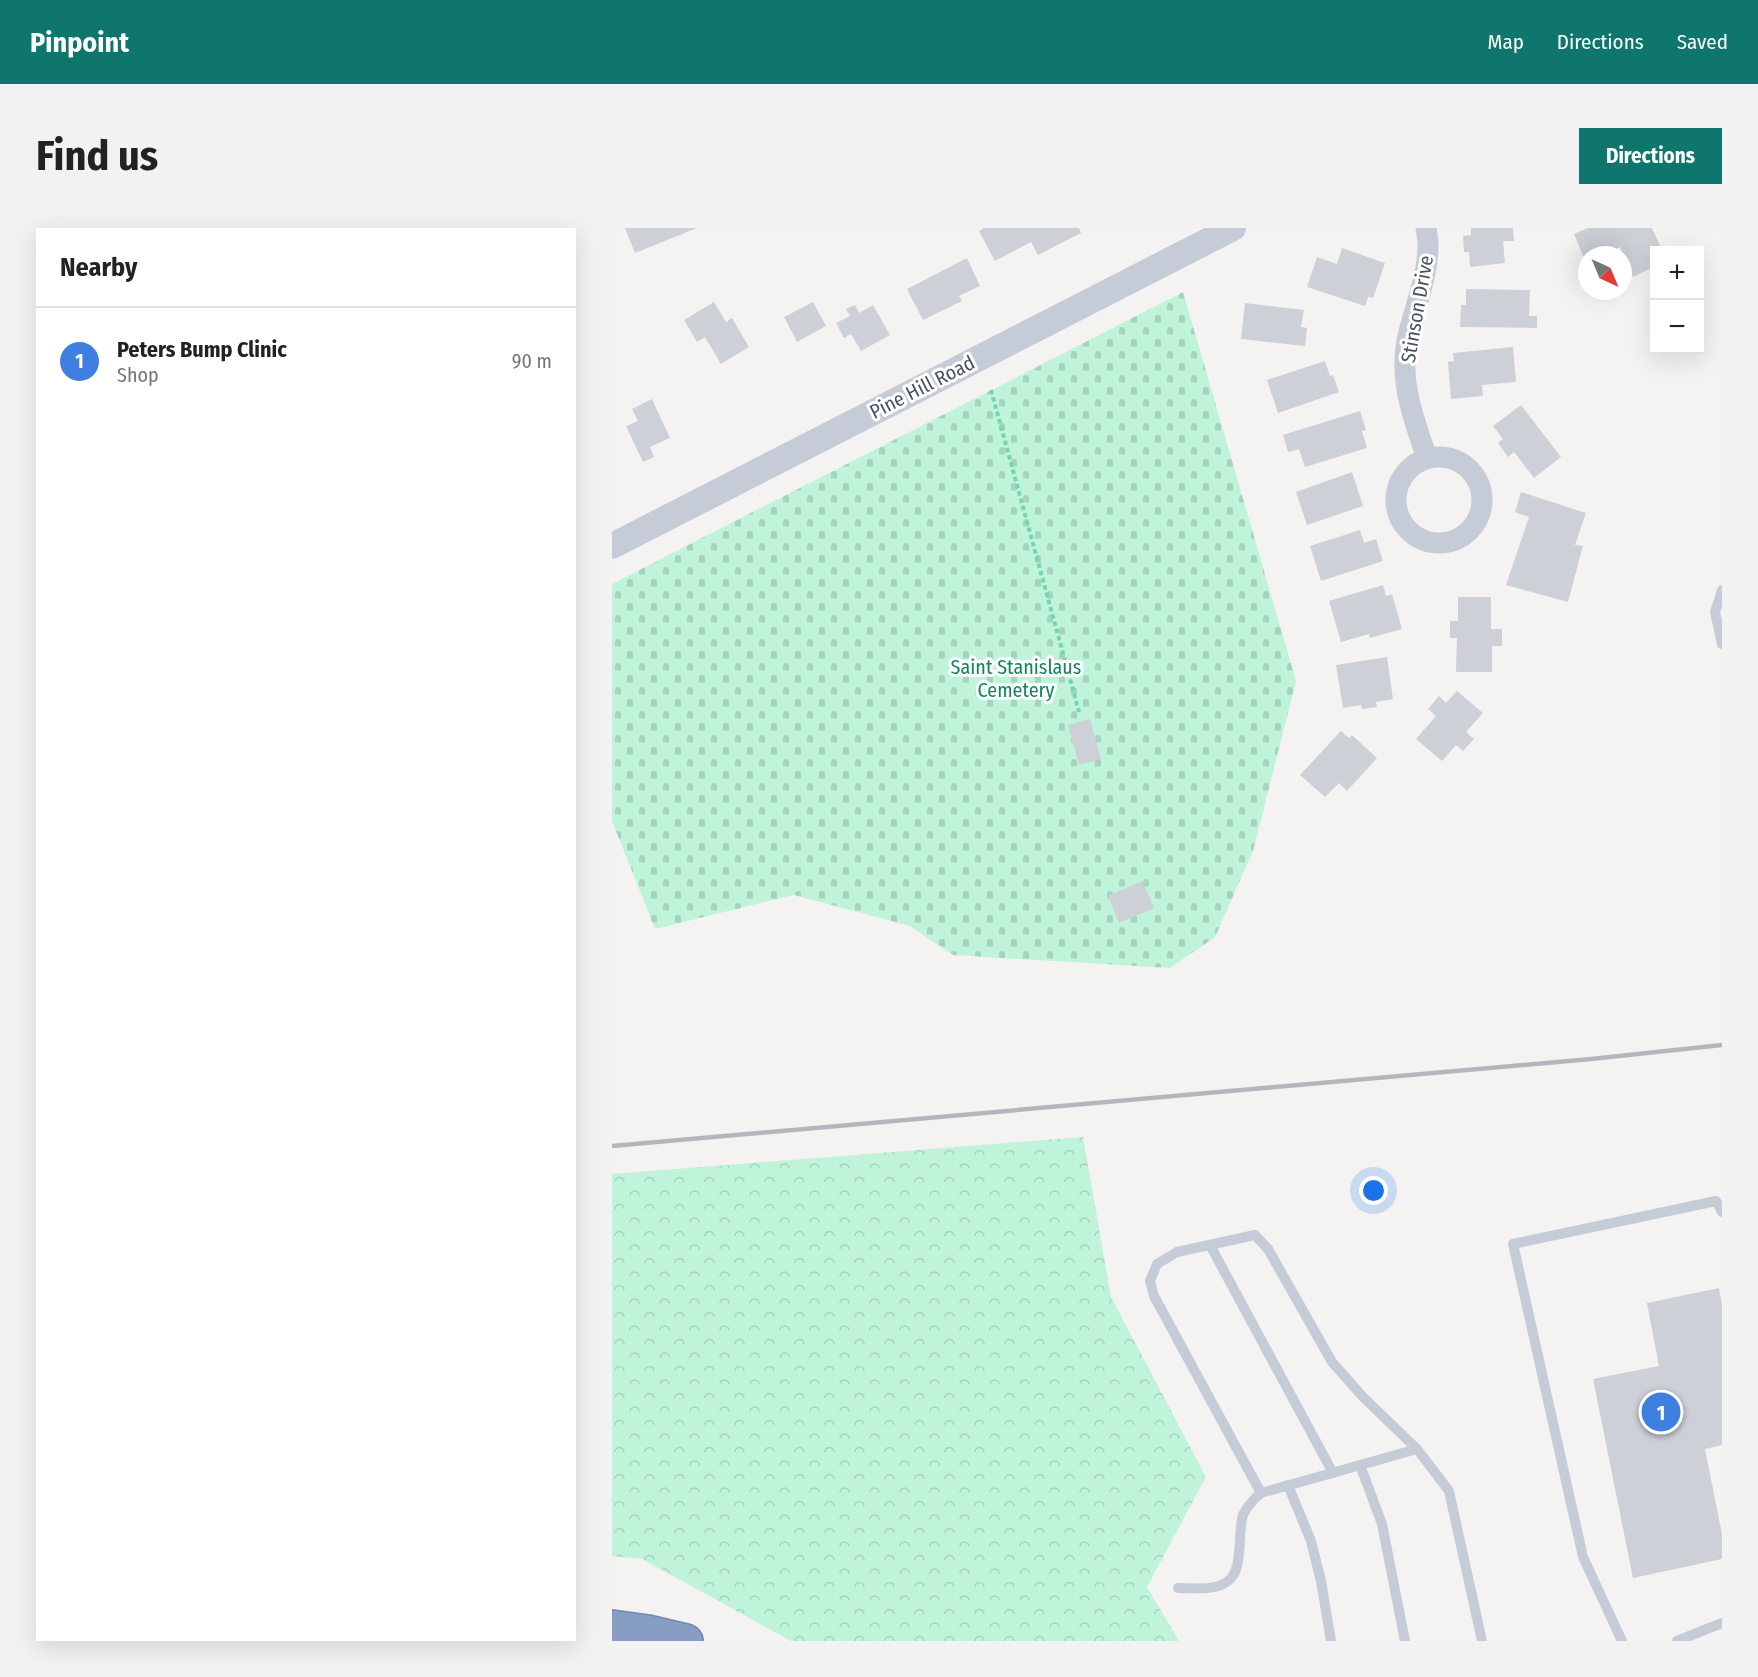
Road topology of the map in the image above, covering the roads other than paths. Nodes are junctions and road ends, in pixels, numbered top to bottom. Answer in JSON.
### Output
{"nodes":[{"id":1,"x":1233,"y":228,"type":"edge"},
{"id":2,"x":1426,"y":228,"type":"edge"},
{"id":3,"x":1427,"y":458,"type":"junction"},
{"id":4,"x":612,"y":546,"type":"edge"},
{"id":5,"x":1722,"y":590,"type":"edge"},
{"id":6,"x":1722,"y":644,"type":"edge"},
{"id":7,"x":1722,"y":1212,"type":"edge"},
{"id":8,"x":1210,"y":1245,"type":"junction"},
{"id":9,"x":1417,"y":1449,"type":"junction"},
{"id":10,"x":1360,"y":1465,"type":"junction"},
{"id":11,"x":1333,"y":1473,"type":"junction"},
{"id":12,"x":1288,"y":1485,"type":"junction"},
{"id":13,"x":1261,"y":1493,"type":"junction"},
{"id":14,"x":1178,"y":1588,"type":"dead end"},
{"id":15,"x":1722,"y":1623,"type":"edge"},
{"id":16,"x":612,"y":1627,"type":"edge"},
{"id":17,"x":686,"y":1641,"type":"edge"},
{"id":18,"x":1331,"y":1641,"type":"edge"},
{"id":19,"x":1405,"y":1641,"type":"edge"},
{"id":20,"x":1482,"y":1641,"type":"edge"},
{"id":21,"x":1622,"y":1641,"type":"edge"},
{"id":22,"x":1677,"y":1641,"type":"edge"}],
"edges":[{"from":1,"to":4,"type":"street","name":"Pine Hill Road"},
{"from":2,"to":3,"type":"street","name":"Stinson Drive"},
{"from":3,"to":3,"type":"street"},
{"from":5,"to":6,"type":"lane"},
{"from":7,"to":21,"type":"lane"},
{"from":8,"to":9,"type":"lane"},
{"from":8,"to":11,"type":"lane"},
{"from":8,"to":13,"type":"lane"},
{"from":9,"to":10,"type":"lane"},
{"from":9,"to":20,"type":"lane"},
{"from":10,"to":11,"type":"lane"},
{"from":10,"to":19,"type":"lane"},
{"from":11,"to":12,"type":"lane"},
{"from":12,"to":13,"type":"lane"},
{"from":12,"to":18,"type":"lane"},
{"from":13,"to":14,"type":"lane"},
{"from":15,"to":22,"type":"lane"},
{"from":16,"to":17,"type":"highway"}]}
